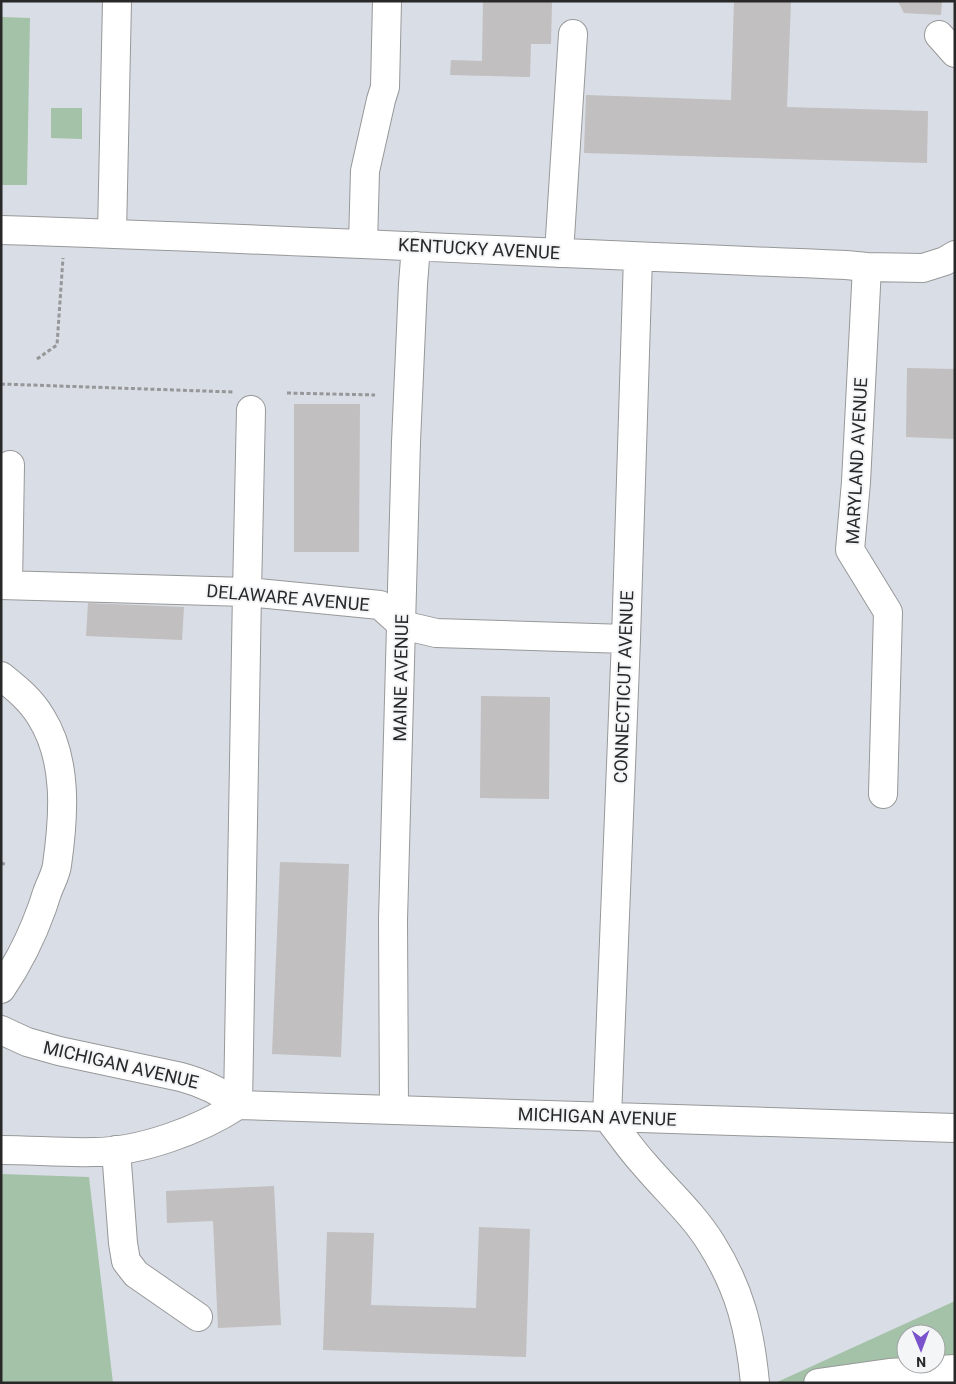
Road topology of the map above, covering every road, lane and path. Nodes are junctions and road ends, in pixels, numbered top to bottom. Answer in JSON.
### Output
{"nodes":[{"id":1,"x":117,"y":1,"type":"edge"},
{"id":2,"x":387,"y":1,"type":"edge"},
{"id":3,"x":573,"y":34,"type":"dead end"},
{"id":4,"x":1,"y":230,"type":"edge"},
{"id":5,"x":112,"y":234,"type":"junction"},
{"id":6,"x":363,"y":244,"type":"junction"},
{"id":7,"x":416,"y":246,"type":"junction"},
{"id":8,"x":559,"y":253,"type":"junction"},
{"id":9,"x":955,"y":255,"type":"edge"},
{"id":10,"x":638,"y":257,"type":"junction"},
{"id":11,"x":867,"y":267,"type":"junction"},
{"id":12,"x":62,"y":271,"type":"dead end"},
{"id":13,"x":36,"y":359,"type":"dead end"},
{"id":14,"x":1,"y":384,"type":"edge"},
{"id":15,"x":287,"y":393,"type":"dead end"},
{"id":16,"x":375,"y":395,"type":"dead end"},
{"id":17,"x":244,"y":401,"type":"joint"},
{"id":18,"x":10,"y":465,"type":"dead end"},
{"id":19,"x":5,"y":585,"type":"edge"},
{"id":20,"x":247,"y":592,"type":"junction"},
{"id":21,"x":402,"y":625,"type":"junction"},
{"id":22,"x":626,"y":639,"type":"junction"},
{"id":23,"x":1,"y":676,"type":"edge"},
{"id":24,"x":883,"y":794,"type":"dead end"},
{"id":25,"x":1,"y":863,"type":"edge"},
{"id":26,"x":7,"y":865,"type":"dead end"},
{"id":27,"x":1,"y":989,"type":"edge"},
{"id":28,"x":1,"y":1030,"type":"edge"},
{"id":29,"x":238,"y":1105,"type":"junction"},
{"id":30,"x":394,"y":1110,"type":"junction"},
{"id":31,"x":607,"y":1117,"type":"junction"},
{"id":32,"x":955,"y":1128,"type":"edge"},
{"id":33,"x":1,"y":1150,"type":"edge"},
{"id":34,"x":116,"y":1150,"type":"junction"},
{"id":35,"x":198,"y":1317,"type":"dead end"},
{"id":36,"x":955,"y":1369,"type":"edge"},
{"id":37,"x":755,"y":1383,"type":"edge"},
{"id":38,"x":818,"y":1383,"type":"edge"}],
"edges":[{"from":1,"to":5,"type":"street"},
{"from":2,"to":6,"type":"street"},
{"from":3,"to":8,"type":"street"},
{"from":4,"to":5,"type":"street","name":"KENTUCKY AVENUE"},
{"from":5,"to":6,"type":"street","name":"KENTUCKY AVENUE"},
{"from":6,"to":7,"type":"street","name":"KENTUCKY AVENUE"},
{"from":7,"to":8,"type":"street","name":"KENTUCKY AVENUE"},
{"from":7,"to":21,"type":"street","name":"MAINE AVENUE"},
{"from":8,"to":10,"type":"street","name":"KENTUCKY AVENUE"},
{"from":9,"to":11,"type":"street","name":"KENTUCKY AVENUE"},
{"from":10,"to":11,"type":"street","name":"KENTUCKY AVENUE"},
{"from":10,"to":22,"type":"street","name":"CONNECTICUT AVENUE"},
{"from":11,"to":24,"type":"street","name":"MARYLAND AVENUE"},
{"from":12,"to":13,"type":"path"},
{"from":14,"to":17,"type":"path"},
{"from":15,"to":16,"type":"path"},
{"from":17,"to":20,"type":"street"},
{"from":18,"to":19,"type":"street"},
{"from":19,"to":20,"type":"street","name":"DELAWARE AVENUE"},
{"from":20,"to":21,"type":"street","name":"DELAWARE AVENUE"},
{"from":20,"to":29,"type":"street"},
{"from":21,"to":22,"type":"street","name":"DELAWARE AVENUE"},
{"from":21,"to":30,"type":"street","name":"MAINE AVENUE"},
{"from":22,"to":31,"type":"street","name":"CONNECTICUT AVENUE"},
{"from":23,"to":27,"type":"street"},
{"from":25,"to":26,"type":"path"},
{"from":28,"to":29,"type":"street","name":"MICHIGAN AVENUE"},
{"from":29,"to":30,"type":"street","name":"MICHIGAN AVENUE"},
{"from":29,"to":34,"type":"street"},
{"from":30,"to":31,"type":"street","name":"MICHIGAN AVENUE"},
{"from":31,"to":32,"type":"street","name":"MICHIGAN AVENUE"},
{"from":31,"to":37,"type":"street"},
{"from":33,"to":34,"type":"street"},
{"from":34,"to":35,"type":"street"},
{"from":36,"to":38,"type":"street"}]}
